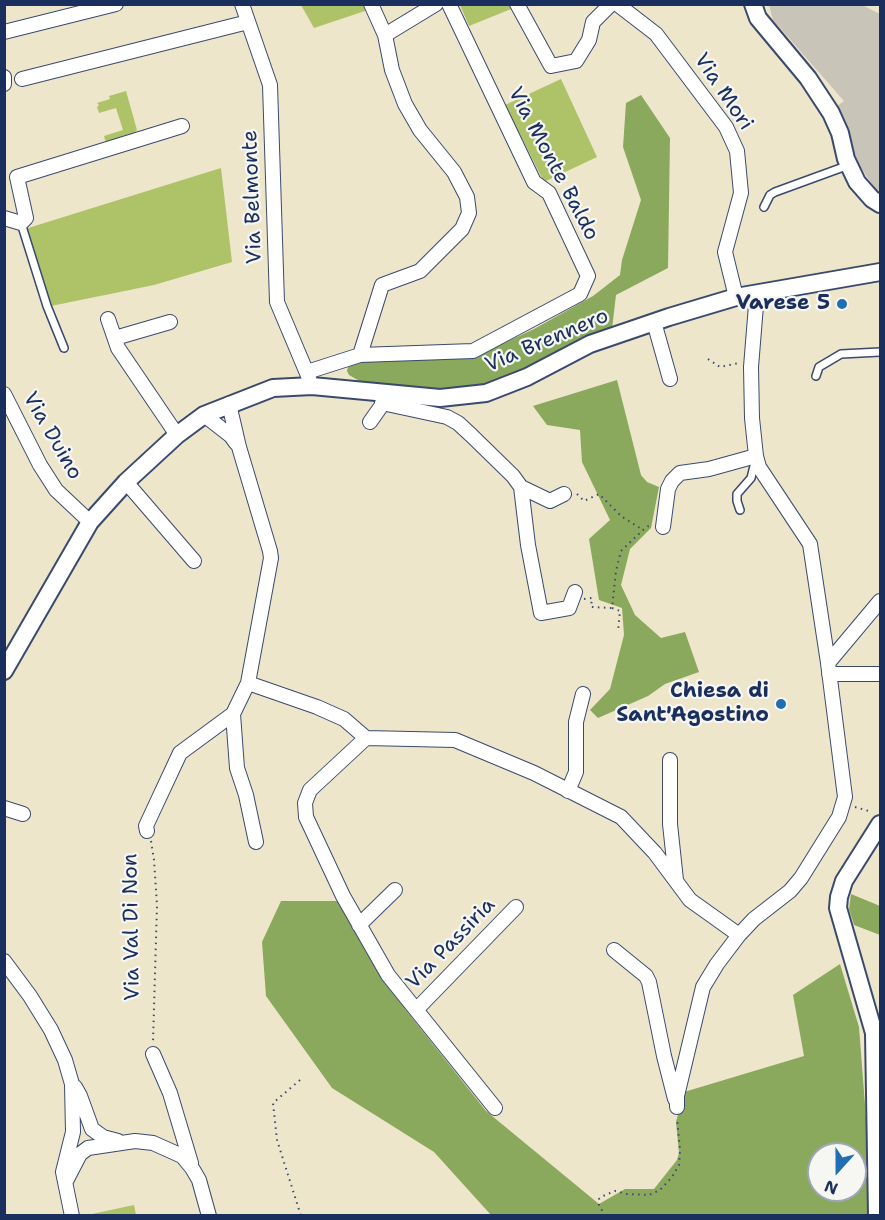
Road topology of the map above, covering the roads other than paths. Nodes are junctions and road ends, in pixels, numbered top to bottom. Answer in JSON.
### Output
{"nodes":[{"id":1,"x":116,"y":4,"type":"edge"},
{"id":2,"x":242,"y":4,"type":"edge"},
{"id":3,"x":372,"y":4,"type":"edge"},
{"id":4,"x":436,"y":4,"type":"edge"},
{"id":5,"x":449,"y":4,"type":"edge"},
{"id":6,"x":517,"y":4,"type":"edge"},
{"id":7,"x":611,"y":4,"type":"edge"},
{"id":8,"x":618,"y":4,"type":"edge"},
{"id":9,"x":753,"y":4,"type":"edge"},
{"id":10,"x":248,"y":22,"type":"junction"},
{"id":11,"x":4,"y":32,"type":"edge"},
{"id":12,"x":385,"y":35,"type":"junction"},
{"id":13,"x":4,"y":77,"type":"edge"},
{"id":14,"x":22,"y":79,"type":"dead end"},
{"id":15,"x":4,"y":84,"type":"edge"},
{"id":16,"x":182,"y":126,"type":"dead end"},
{"id":17,"x":849,"y":165,"type":"junction"},
{"id":18,"x":880,"y":204,"type":"edge"},
{"id":19,"x":764,"y":207,"type":"dead end"},
{"id":20,"x":4,"y":218,"type":"edge"},
{"id":21,"x":21,"y":222,"type":"junction"},
{"id":22,"x":880,"y":272,"type":"edge"},
{"id":23,"x":757,"y":293,"type":"junction"},
{"id":24,"x":736,"y":297,"type":"junction"},
{"id":25,"x":108,"y":319,"type":"dead end"},
{"id":26,"x":170,"y":322,"type":"dead end"},
{"id":27,"x":654,"y":322,"type":"junction"},
{"id":28,"x":115,"y":338,"type":"junction"},
{"id":29,"x":63,"y":348,"type":"dead end"},
{"id":30,"x":880,"y":352,"type":"edge"},
{"id":31,"x":360,"y":355,"type":"junction"},
{"id":32,"x":816,"y":376,"type":"dead end"},
{"id":33,"x":309,"y":379,"type":"junction"},
{"id":34,"x":670,"y":379,"type":"dead end"},
{"id":35,"x":383,"y":398,"type":"junction"},
{"id":36,"x":6,"y":399,"type":"edge"},
{"id":37,"x":229,"y":404,"type":"junction"},
{"id":38,"x":204,"y":415,"type":"junction"},
{"id":39,"x":370,"y":422,"type":"dead end"},
{"id":40,"x":177,"y":435,"type":"junction"},
{"id":41,"x":23,"y":447,"type":"dead end"},
{"id":42,"x":239,"y":447,"type":"junction"},
{"id":43,"x":756,"y":456,"type":"junction"},
{"id":44,"x":126,"y":482,"type":"junction"},
{"id":45,"x":521,"y":487,"type":"junction"},
{"id":46,"x":56,"y":490,"type":"junction"},
{"id":47,"x":564,"y":494,"type":"road end"},
{"id":48,"x":740,"y":510,"type":"dead end"},
{"id":49,"x":663,"y":521,"type":"road end"},
{"id":50,"x":90,"y":522,"type":"junction"},
{"id":51,"x":194,"y":561,"type":"dead end"},
{"id":52,"x":574,"y":596,"type":"road end"},
{"id":53,"x":880,"y":601,"type":"edge"},
{"id":54,"x":829,"y":668,"type":"junction"},
{"id":55,"x":4,"y":671,"type":"edge"},
{"id":56,"x":880,"y":674,"type":"edge"},
{"id":57,"x":248,"y":683,"type":"junction"},
{"id":58,"x":583,"y":694,"type":"dead end"},
{"id":59,"x":233,"y":714,"type":"junction"},
{"id":60,"x":366,"y":738,"type":"junction"},
{"id":61,"x":670,"y":760,"type":"dead end"},
{"id":62,"x":568,"y":790,"type":"junction"},
{"id":63,"x":4,"y":808,"type":"edge"},
{"id":64,"x":23,"y":814,"type":"dead end"},
{"id":65,"x":880,"y":824,"type":"edge"},
{"id":66,"x":147,"y":831,"type":"road end"},
{"id":67,"x":256,"y":842,"type":"dead end"},
{"id":68,"x":676,"y":880,"type":"junction"},
{"id":69,"x":395,"y":890,"type":"dead end"},
{"id":70,"x":516,"y":907,"type":"dead end"},
{"id":71,"x":359,"y":925,"type":"junction"},
{"id":72,"x":739,"y":935,"type":"junction"},
{"id":73,"x":614,"y":950,"type":"dead end"},
{"id":74,"x":4,"y":961,"type":"edge"},
{"id":75,"x":416,"y":1010,"type":"junction"},
{"id":76,"x":877,"y":1034,"type":"edge"},
{"id":77,"x":153,"y":1054,"type":"road end"},
{"id":78,"x":72,"y":1084,"type":"junction"},
{"id":79,"x":495,"y":1108,"type":"dead end"},
{"id":80,"x":84,"y":1136,"type":"junction"},
{"id":81,"x":192,"y":1168,"type":"junction"},
{"id":82,"x":64,"y":1185,"type":"junction"},
{"id":83,"x":72,"y":1215,"type":"edge"},
{"id":84,"x":209,"y":1215,"type":"edge"},
{"id":85,"x":877,"y":1215,"type":"edge"}],
"edges":[{"from":1,"to":11,"type":"street"},
{"from":2,"to":10,"type":"street","name":"Via Belmonte"},
{"from":3,"to":12,"type":"street"},
{"from":4,"to":12,"type":"street"},
{"from":5,"to":31,"type":"street","name":"Via Monte Baldo"},
{"from":6,"to":7,"type":"street"},
{"from":8,"to":24,"type":"street","name":"Via Mori"},
{"from":9,"to":17,"type":"street"},
{"from":10,"to":14,"type":"street"},
{"from":10,"to":33,"type":"street","name":"Via Belmonte"},
{"from":12,"to":31,"type":"street"},
{"from":13,"to":15,"type":"street"},
{"from":16,"to":21,"type":"street"},
{"from":17,"to":18,"type":"street"},
{"from":17,"to":19,"type":"lane"},
{"from":20,"to":21,"type":"street"},
{"from":21,"to":29,"type":"lane"},
{"from":22,"to":23,"type":"street","name":"Via Brennero"},
{"from":23,"to":24,"type":"street","name":"Via Brennero"},
{"from":23,"to":43,"type":"street"},
{"from":24,"to":27,"type":"street","name":"Via Brennero"},
{"from":25,"to":28,"type":"street"},
{"from":26,"to":28,"type":"street"},
{"from":27,"to":34,"type":"street"},
{"from":27,"to":35,"type":"street","name":"Via Brennero"},
{"from":28,"to":40,"type":"street"},
{"from":30,"to":32,"type":"lane"},
{"from":31,"to":33,"type":"street","name":"Via Monte Baldo"},
{"from":33,"to":35,"type":"street","name":"Via Brennero"},
{"from":33,"to":37,"type":"street","name":"Via Brennero"},
{"from":35,"to":39,"type":"street"},
{"from":35,"to":45,"type":"street"},
{"from":36,"to":46,"type":"street","name":"Via Duino"},
{"from":37,"to":38,"type":"street","name":"Via Brennero"},
{"from":37,"to":42,"type":"street","name":"Via Val Di Non"},
{"from":38,"to":40,"type":"street","name":"Via Brennero"},
{"from":38,"to":42,"type":"street","name":"Via Val Di Non"},
{"from":40,"to":44,"type":"street","name":"Via Brennero"},
{"from":41,"to":46,"type":"street"},
{"from":42,"to":57,"type":"street","name":"Via Val Di Non"},
{"from":43,"to":48,"type":"lane"},
{"from":43,"to":49,"type":"street"},
{"from":43,"to":54,"type":"street"},
{"from":44,"to":50,"type":"street","name":"Via Brennero"},
{"from":44,"to":51,"type":"street"},
{"from":45,"to":47,"type":"street"},
{"from":45,"to":52,"type":"street"},
{"from":46,"to":50,"type":"street","name":"Via Duino"},
{"from":50,"to":55,"type":"street","name":"Via Brennero"},
{"from":53,"to":54,"type":"street"},
{"from":54,"to":56,"type":"street"},
{"from":54,"to":72,"type":"street"},
{"from":57,"to":59,"type":"street","name":"Via Val Di Non"},
{"from":57,"to":60,"type":"street"},
{"from":58,"to":62,"type":"street"},
{"from":59,"to":66,"type":"street","name":"Via Val Di Non"},
{"from":59,"to":67,"type":"street"},
{"from":60,"to":62,"type":"street"},
{"from":60,"to":71,"type":"street","name":"Via Passiria"},
{"from":61,"to":68,"type":"street"},
{"from":62,"to":68,"type":"street"},
{"from":63,"to":64,"type":"street"},
{"from":65,"to":76,"type":"street"},
{"from":68,"to":72,"type":"street"},
{"from":69,"to":71,"type":"street"},
{"from":70,"to":75,"type":"street","name":"Via Passiria"},
{"from":71,"to":75,"type":"street","name":"Via Passiria"},
{"from":72,"to":73,"type":"street"},
{"from":74,"to":78,"type":"street"},
{"from":75,"to":79,"type":"street","name":"Via Passiria"},
{"from":76,"to":85,"type":"street"},
{"from":77,"to":81,"type":"street"},
{"from":78,"to":80,"type":"street"},
{"from":78,"to":80,"type":"street"},
{"from":80,"to":81,"type":"street"},
{"from":80,"to":82,"type":"street"},
{"from":80,"to":82,"type":"street"},
{"from":81,"to":84,"type":"street"},
{"from":82,"to":83,"type":"street"}]}
